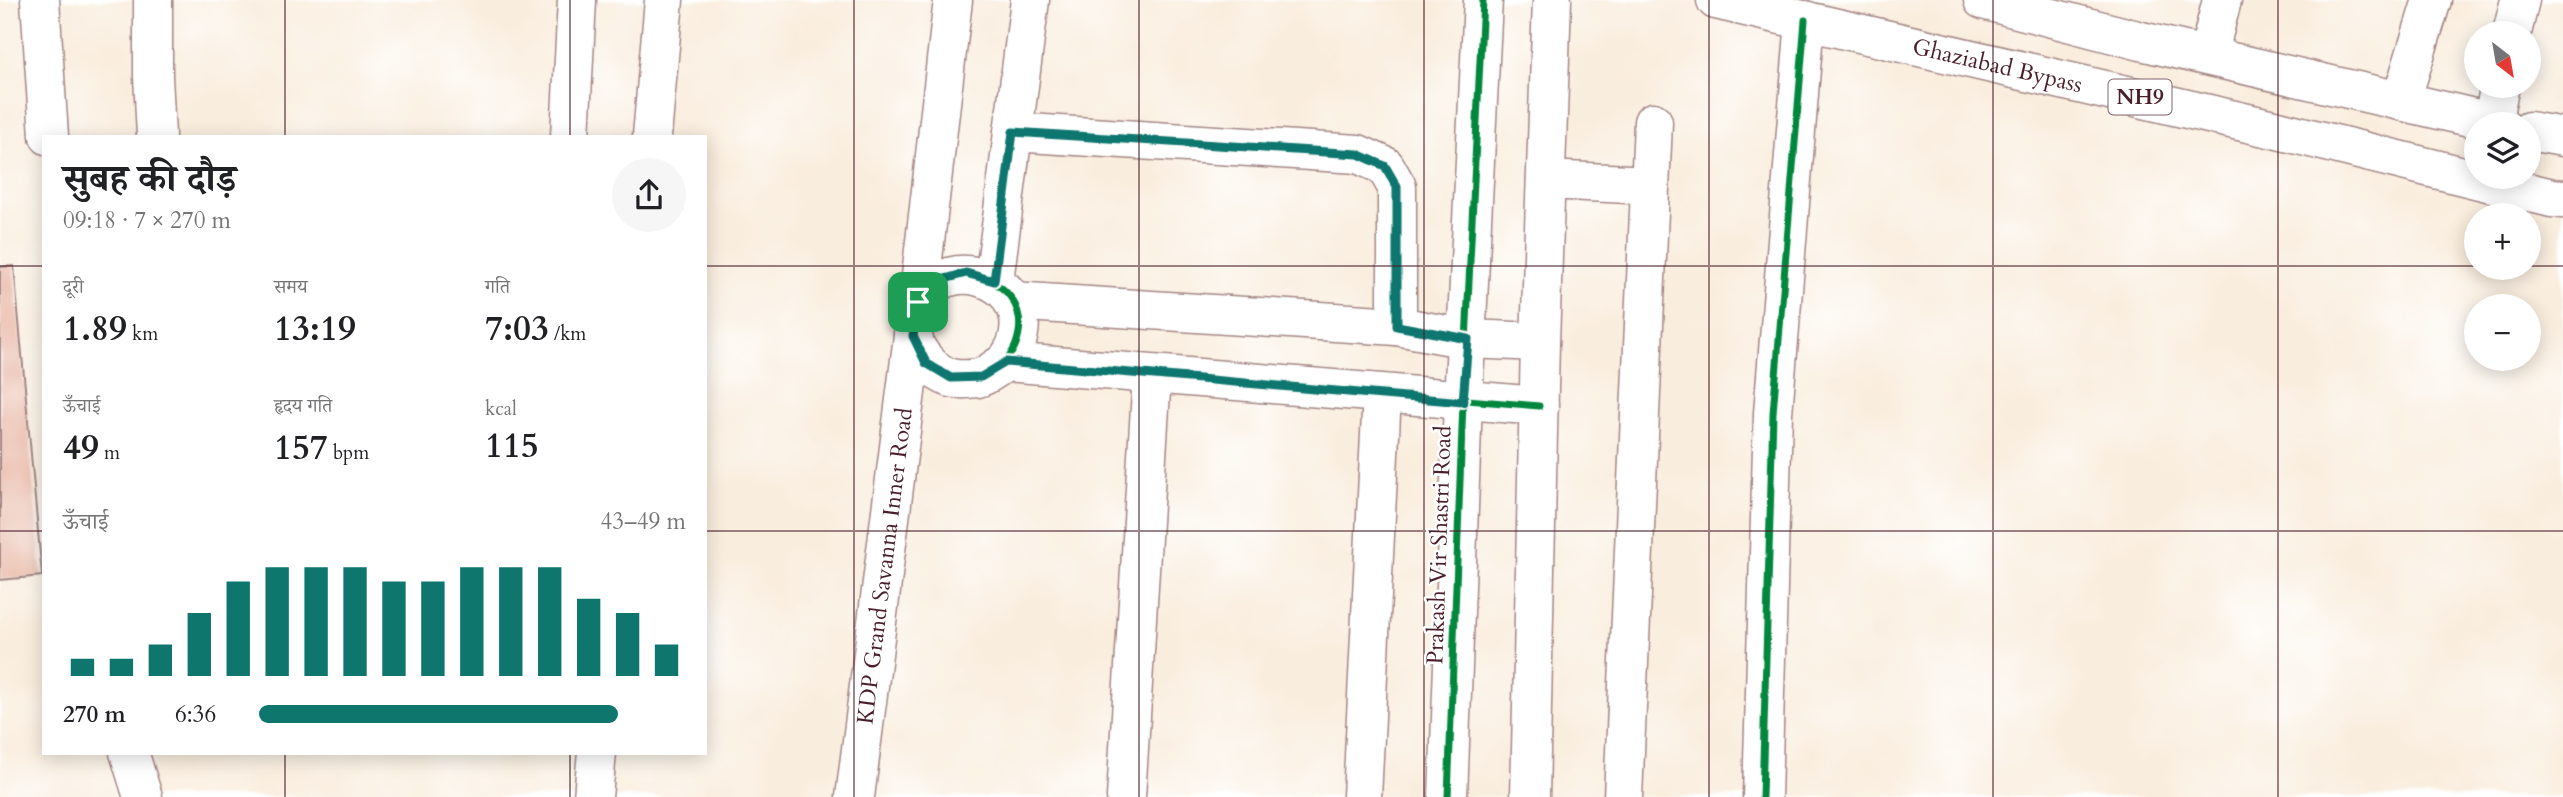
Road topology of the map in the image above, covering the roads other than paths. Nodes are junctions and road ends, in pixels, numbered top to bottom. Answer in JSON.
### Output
{"nodes":[{"id":1,"x":40,"y":0,"type":"edge"},
{"id":2,"x":153,"y":0,"type":"edge"},
{"id":3,"x":577,"y":0,"type":"edge"},
{"id":4,"x":664,"y":0,"type":"edge"},
{"id":5,"x":953,"y":0,"type":"edge"},
{"id":6,"x":1030,"y":0,"type":"edge"},
{"id":7,"x":1483,"y":0,"type":"edge"},
{"id":8,"x":1552,"y":0,"type":"edge"},
{"id":9,"x":1716,"y":0,"type":"edge"},
{"id":10,"x":1984,"y":0,"type":"edge"},
{"id":11,"x":2222,"y":0,"type":"edge"},
{"id":12,"x":2432,"y":0,"type":"edge"},
{"id":13,"x":2520,"y":0,"type":"edge"},
{"id":14,"x":1805,"y":20,"type":"junction"},
{"id":15,"x":2515,"y":21,"type":"edge"},
{"id":16,"x":2208,"y":56,"type":"junction"},
{"id":17,"x":2401,"y":101,"type":"junction"},
{"id":18,"x":2464,"y":116,"type":"edge"},
{"id":19,"x":1653,"y":122,"type":"dead end"},
{"id":20,"x":1013,"y":132,"type":"junction"},
{"id":21,"x":2541,"y":133,"type":"edge"},
{"id":22,"x":49,"y":135,"type":"edge"},
{"id":23,"x":156,"y":135,"type":"edge"},
{"id":24,"x":570,"y":135,"type":"edge"},
{"id":25,"x":652,"y":135,"type":"edge"},
{"id":26,"x":2563,"y":137,"type":"edge"},
{"id":27,"x":1546,"y":180,"type":"junction"},
{"id":28,"x":1650,"y":185,"type":"junction"},
{"id":29,"x":2563,"y":199,"type":"edge"},
{"id":30,"x":1003,"y":291,"type":"junction"},
{"id":31,"x":916,"y":319,"type":"junction"},
{"id":32,"x":1397,"y":326,"type":"junction"},
{"id":33,"x":1468,"y":339,"type":"junction"},
{"id":34,"x":1540,"y":342,"type":"junction"},
{"id":35,"x":1006,"y":362,"type":"junction"},
{"id":36,"x":1152,"y":375,"type":"junction"},
{"id":37,"x":1382,"y":394,"type":"junction"},
{"id":38,"x":1463,"y":402,"type":"junction"},
{"id":39,"x":1539,"y":407,"type":"junction"},
{"id":40,"x":130,"y":755,"type":"edge"},
{"id":41,"x":597,"y":755,"type":"edge"},
{"id":42,"x":143,"y":797,"type":"edge"},
{"id":43,"x":593,"y":797,"type":"edge"},
{"id":44,"x":855,"y":797,"type":"edge"},
{"id":45,"x":1126,"y":797,"type":"edge"},
{"id":46,"x":1362,"y":797,"type":"edge"},
{"id":47,"x":1448,"y":797,"type":"edge"},
{"id":48,"x":1530,"y":797,"type":"edge"},
{"id":49,"x":1623,"y":797,"type":"edge"},
{"id":50,"x":1762,"y":797,"type":"edge"}],
"edges":[{"from":1,"to":22,"type":"main road"},
{"from":2,"to":23,"type":"main road"},
{"from":3,"to":24,"type":"main road"},
{"from":4,"to":25,"type":"main road"},
{"from":5,"to":31,"type":"main road","name":"KDP Grand Savanna Inner Road"},
{"from":6,"to":20,"type":"main road"},
{"from":7,"to":33,"type":"main road","name":"Prakash Vir Shastri Road"},
{"from":8,"to":27,"type":"main road"},
{"from":9,"to":14,"type":"main road","name":"Ghaziabad Bypass","number":"NH9"},
{"from":10,"to":16,"type":"main road","number":"NH9"},
{"from":11,"to":16,"type":"main road"},
{"from":12,"to":17,"type":"main road"},
{"from":13,"to":15,"type":"main road"},
{"from":14,"to":29,"type":"main road","name":"Ghaziabad Bypass","number":"NH9"},
{"from":14,"to":50,"type":"main road"},
{"from":16,"to":17,"type":"main road","number":"NH9"},
{"from":17,"to":18,"type":"main road","number":"NH9"},
{"from":19,"to":28,"type":"main road"},
{"from":20,"to":30,"type":"main road"},
{"from":20,"to":32,"type":"main road"},
{"from":21,"to":26,"type":"main road"},
{"from":27,"to":28,"type":"main road"},
{"from":27,"to":34,"type":"main road"},
{"from":28,"to":49,"type":"main road"},
{"from":30,"to":31,"type":"main road"},
{"from":30,"to":32,"type":"main road"},
{"from":30,"to":35,"type":"main road"},
{"from":31,"to":35,"type":"main road"},
{"from":31,"to":44,"type":"main road","name":"KDP Grand Savanna Inner Road"},
{"from":32,"to":33,"type":"main road"},
{"from":33,"to":34,"type":"main road"},
{"from":33,"to":38,"type":"main road","name":"Prakash Vir Shastri Road"},
{"from":34,"to":39,"type":"main road"},
{"from":35,"to":36,"type":"main road"},
{"from":36,"to":37,"type":"main road"},
{"from":36,"to":45,"type":"main road"},
{"from":37,"to":38,"type":"main road"},
{"from":37,"to":46,"type":"main road"},
{"from":38,"to":39,"type":"main road"},
{"from":38,"to":47,"type":"main road","name":"Prakash Vir Shastri Road"},
{"from":39,"to":48,"type":"main road"},
{"from":40,"to":42,"type":"main road"},
{"from":41,"to":43,"type":"main road"}]}
